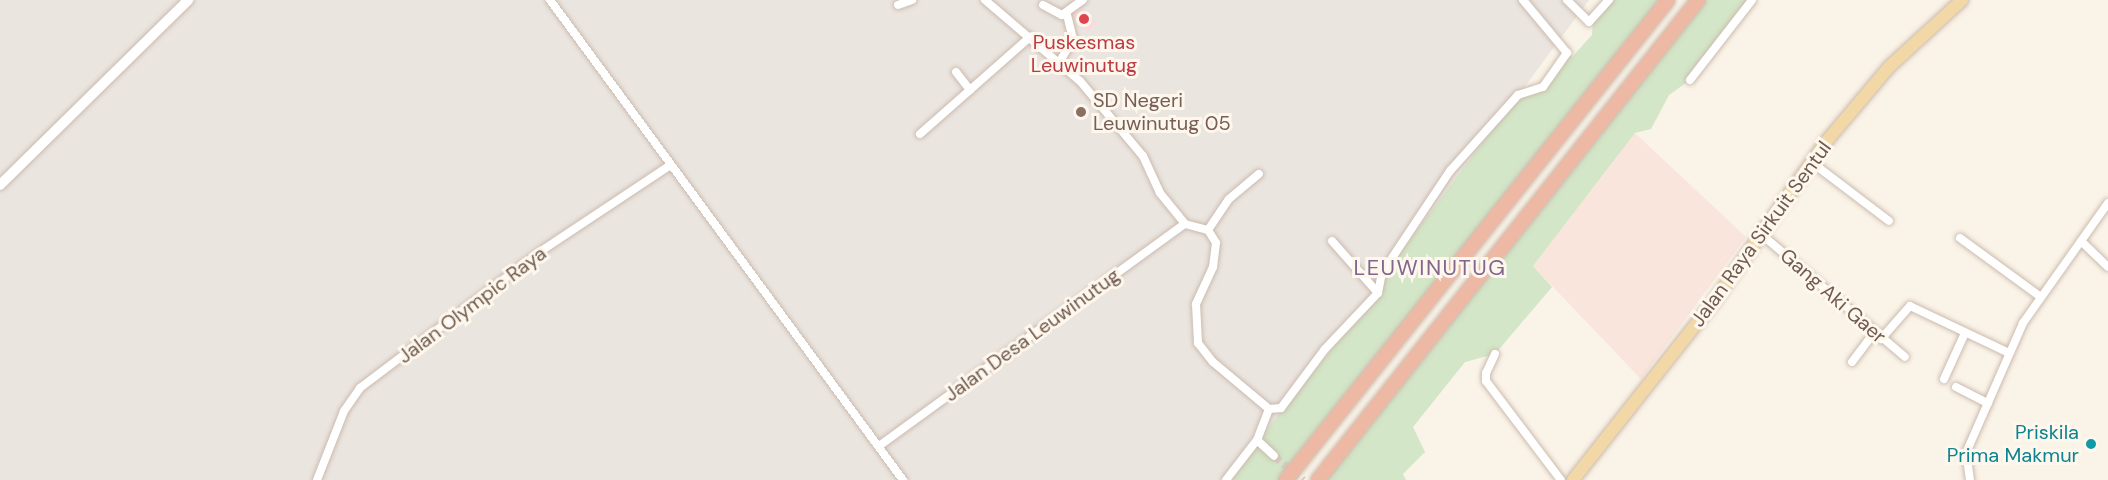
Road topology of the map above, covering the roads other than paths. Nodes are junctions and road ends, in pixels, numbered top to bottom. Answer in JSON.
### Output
{"nodes":[{"id":1,"x":188,"y":0,"type":"edge"},
{"id":2,"x":550,"y":0,"type":"edge"},
{"id":3,"x":912,"y":0,"type":"edge"},
{"id":4,"x":985,"y":0,"type":"edge"},
{"id":5,"x":1083,"y":0,"type":"edge"},
{"id":6,"x":1523,"y":0,"type":"edge"},
{"id":7,"x":1567,"y":0,"type":"edge"},
{"id":8,"x":1609,"y":0,"type":"edge"},
{"id":9,"x":1668,"y":0,"type":"edge"},
{"id":10,"x":1698,"y":0,"type":"edge"},
{"id":11,"x":1752,"y":0,"type":"edge"},
{"id":12,"x":1962,"y":0,"type":"edge"},
{"id":13,"x":898,"y":5,"type":"dead end"},
{"id":14,"x":1043,"y":5,"type":"dead end"},
{"id":15,"x":1064,"y":15,"type":"junction"},
{"id":16,"x":1030,"y":37,"type":"junction"},
{"id":17,"x":1060,"y":61,"type":"junction"},
{"id":18,"x":956,"y":72,"type":"dead end"},
{"id":19,"x":1690,"y":80,"type":"dead end"},
{"id":20,"x":970,"y":90,"type":"junction"},
{"id":21,"x":920,"y":134,"type":"dead end"},
{"id":22,"x":1810,"y":161,"type":"junction"},
{"id":23,"x":669,"y":166,"type":"junction"},
{"id":24,"x":1259,"y":174,"type":"dead end"},
{"id":25,"x":0,"y":185,"type":"edge"},
{"id":26,"x":2108,"y":203,"type":"edge"},
{"id":27,"x":1889,"y":221,"type":"dead end"},
{"id":28,"x":1185,"y":224,"type":"junction"},
{"id":29,"x":1208,"y":230,"type":"junction"},
{"id":30,"x":1761,"y":234,"type":"junction"},
{"id":31,"x":1960,"y":238,"type":"dead end"},
{"id":32,"x":1332,"y":241,"type":"dead end"},
{"id":33,"x":2081,"y":241,"type":"junction"},
{"id":34,"x":2108,"y":267,"type":"edge"},
{"id":35,"x":1377,"y":293,"type":"junction"},
{"id":36,"x":2041,"y":297,"type":"junction"},
{"id":37,"x":1965,"y":333,"type":"junction"},
{"id":38,"x":1878,"y":335,"type":"junction"},
{"id":39,"x":2009,"y":353,"type":"junction"},
{"id":40,"x":1495,"y":354,"type":"dead end"},
{"id":41,"x":1905,"y":357,"type":"dead end"},
{"id":42,"x":1852,"y":362,"type":"dead end"},
{"id":43,"x":1944,"y":379,"type":"dead end"},
{"id":44,"x":1956,"y":387,"type":"dead end"},
{"id":45,"x":1988,"y":403,"type":"junction"},
{"id":46,"x":1269,"y":409,"type":"junction"},
{"id":47,"x":1257,"y":440,"type":"junction"},
{"id":48,"x":879,"y":446,"type":"junction"},
{"id":49,"x":1274,"y":456,"type":"tunnel mouth"},
{"id":50,"x":317,"y":480,"type":"edge"},
{"id":51,"x":903,"y":480,"type":"edge"},
{"id":52,"x":1226,"y":480,"type":"edge"},
{"id":53,"x":1286,"y":480,"type":"edge"},
{"id":54,"x":1318,"y":480,"type":"edge"},
{"id":55,"x":1561,"y":480,"type":"edge"},
{"id":56,"x":1573,"y":480,"type":"edge"},
{"id":57,"x":1970,"y":480,"type":"edge"}],
"edges":[{"from":1,"to":25,"type":"street"},
{"from":2,"to":23,"type":"street"},
{"from":3,"to":13,"type":"street"},
{"from":4,"to":16,"type":"street"},
{"from":5,"to":15,"type":"street"},
{"from":6,"to":35,"type":"street"},
{"from":7,"to":8,"type":"street"},
{"from":9,"to":53,"type":"highway"},
{"from":10,"to":54,"type":"highway"},
{"from":11,"to":19,"type":"street"},
{"from":12,"to":22,"type":"main road","name":"Jalan Raya Sirkuit Sentul"},
{"from":14,"to":15,"type":"street"},
{"from":15,"to":17,"type":"street"},
{"from":16,"to":17,"type":"street"},
{"from":16,"to":20,"type":"street"},
{"from":17,"to":28,"type":"street"},
{"from":18,"to":20,"type":"street"},
{"from":20,"to":21,"type":"street"},
{"from":22,"to":27,"type":"street"},
{"from":22,"to":30,"type":"main road","name":"Jalan Raya Sirkuit Sentul"},
{"from":23,"to":48,"type":"street"},
{"from":23,"to":50,"type":"street","name":"Jalan Olympic Raya"},
{"from":24,"to":29,"type":"street"},
{"from":26,"to":33,"type":"street"},
{"from":28,"to":29,"type":"street"},
{"from":28,"to":48,"type":"street","name":"Jalan Desa Leuwinutug"},
{"from":29,"to":46,"type":"street"},
{"from":30,"to":38,"type":"street","name":"Gang Aki Gaer"},
{"from":30,"to":56,"type":"main road","name":"Jalan Raya Sirkuit Sentul"},
{"from":31,"to":36,"type":"street"},
{"from":32,"to":35,"type":"street"},
{"from":33,"to":34,"type":"street"},
{"from":33,"to":36,"type":"street"},
{"from":35,"to":46,"type":"street"},
{"from":36,"to":39,"type":"street"},
{"from":37,"to":38,"type":"street"},
{"from":37,"to":39,"type":"street"},
{"from":37,"to":43,"type":"street"},
{"from":38,"to":41,"type":"street","name":"Gang Aki Gaer"},
{"from":38,"to":42,"type":"street"},
{"from":39,"to":45,"type":"street"},
{"from":40,"to":55,"type":"street"},
{"from":44,"to":45,"type":"street"},
{"from":45,"to":57,"type":"street"},
{"from":46,"to":47,"type":"street"},
{"from":47,"to":49,"type":"street"},
{"from":47,"to":52,"type":"street"},
{"from":48,"to":51,"type":"street"}]}
